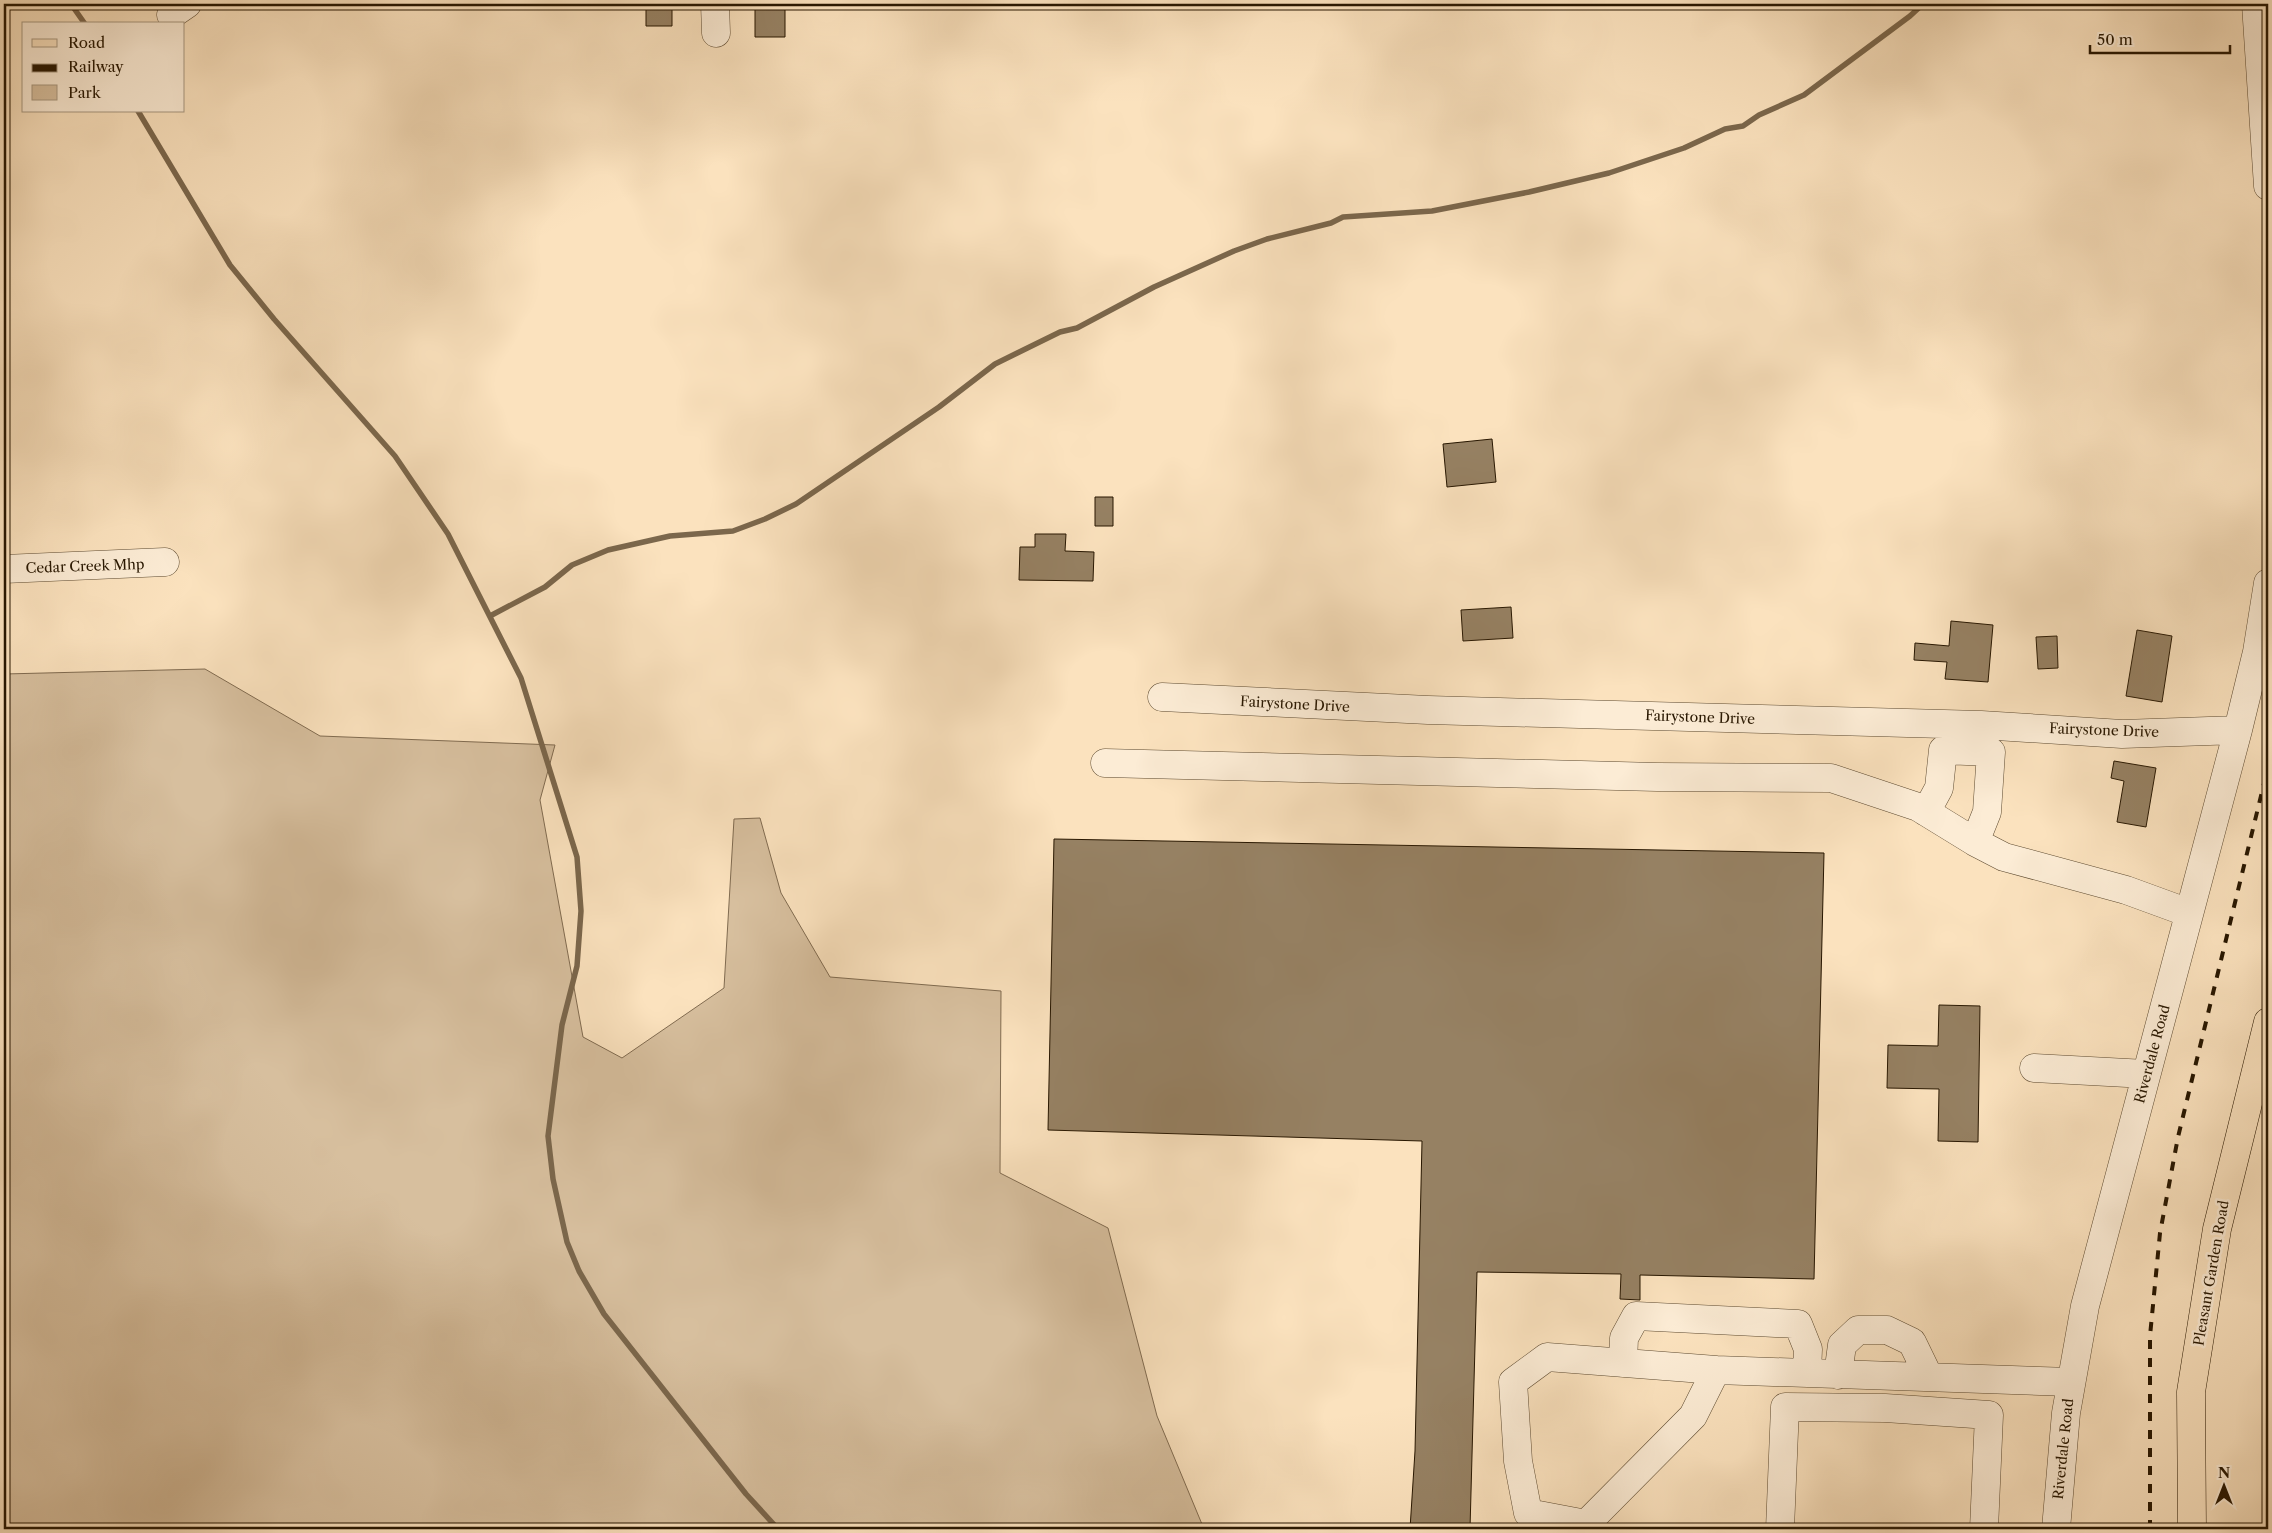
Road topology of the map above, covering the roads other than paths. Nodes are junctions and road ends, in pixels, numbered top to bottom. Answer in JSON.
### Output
{"nodes":[{"id":1,"x":715,"y":4,"type":"edge"},
{"id":2,"x":2256,"y":4,"type":"edge"},
{"id":3,"x":716,"y":33,"type":"dead end"},
{"id":4,"x":2268,"y":186,"type":"edge"},
{"id":5,"x":166,"y":562,"type":"dead end"},
{"id":6,"x":4,"y":570,"type":"edge"},
{"id":7,"x":2268,"y":583,"type":"edge"},
{"id":8,"x":1162,"y":697,"type":"dead end"},
{"id":9,"x":2238,"y":730,"type":"junction"},
{"id":10,"x":1105,"y":763,"type":"dead end"},
{"id":11,"x":1926,"y":812,"type":"junction"},
{"id":12,"x":1975,"y":842,"type":"junction"},
{"id":13,"x":2189,"y":913,"type":"junction"},
{"id":14,"x":2268,"y":1022,"type":"edge"},
{"id":15,"x":2034,"y":1068,"type":"dead end"},
{"id":16,"x":2146,"y":1074,"type":"junction"},
{"id":17,"x":1623,"y":1363,"type":"junction"},
{"id":18,"x":1716,"y":1370,"type":"junction"},
{"id":19,"x":1807,"y":1373,"type":"junction"},
{"id":20,"x":1838,"y":1375,"type":"junction"},
{"id":21,"x":1889,"y":1376,"type":"junction"},
{"id":22,"x":1929,"y":1377,"type":"junction"},
{"id":23,"x":2071,"y":1382,"type":"junction"},
{"id":24,"x":1885,"y":1408,"type":"junction"},
{"id":25,"x":1587,"y":1527,"type":"edge"},
{"id":26,"x":1780,"y":1529,"type":"edge"},
{"id":27,"x":1984,"y":1529,"type":"edge"},
{"id":28,"x":2056,"y":1529,"type":"edge"},
{"id":29,"x":2192,"y":1529,"type":"edge"}],
"edges":[{"from":1,"to":3,"type":"street"},
{"from":2,"to":4,"type":"street"},
{"from":5,"to":6,"type":"street","name":"Cedar Creek Mhp"},
{"from":7,"to":9,"type":"street","name":"Riverdale Road"},
{"from":8,"to":9,"type":"street","name":"Fairystone Drive"},
{"from":9,"to":13,"type":"street","name":"Riverdale Road"},
{"from":10,"to":11,"type":"street"},
{"from":11,"to":12,"type":"street"},
{"from":11,"to":12,"type":"street"},
{"from":12,"to":13,"type":"street"},
{"from":13,"to":16,"type":"street","name":"Riverdale Road"},
{"from":14,"to":29,"type":"main road","name":"Pleasant Garden Road"},
{"from":15,"to":16,"type":"street"},
{"from":16,"to":23,"type":"street","name":"Riverdale Road"},
{"from":17,"to":18,"type":"street"},
{"from":17,"to":19,"type":"street"},
{"from":17,"to":25,"type":"street"},
{"from":18,"to":19,"type":"street"},
{"from":18,"to":25,"type":"street"},
{"from":19,"to":20,"type":"street"},
{"from":20,"to":21,"type":"street"},
{"from":20,"to":22,"type":"street"},
{"from":21,"to":22,"type":"street"},
{"from":21,"to":24,"type":"street"},
{"from":22,"to":23,"type":"street"},
{"from":23,"to":28,"type":"street","name":"Riverdale Road"},
{"from":24,"to":26,"type":"street"},
{"from":24,"to":27,"type":"street"}]}
